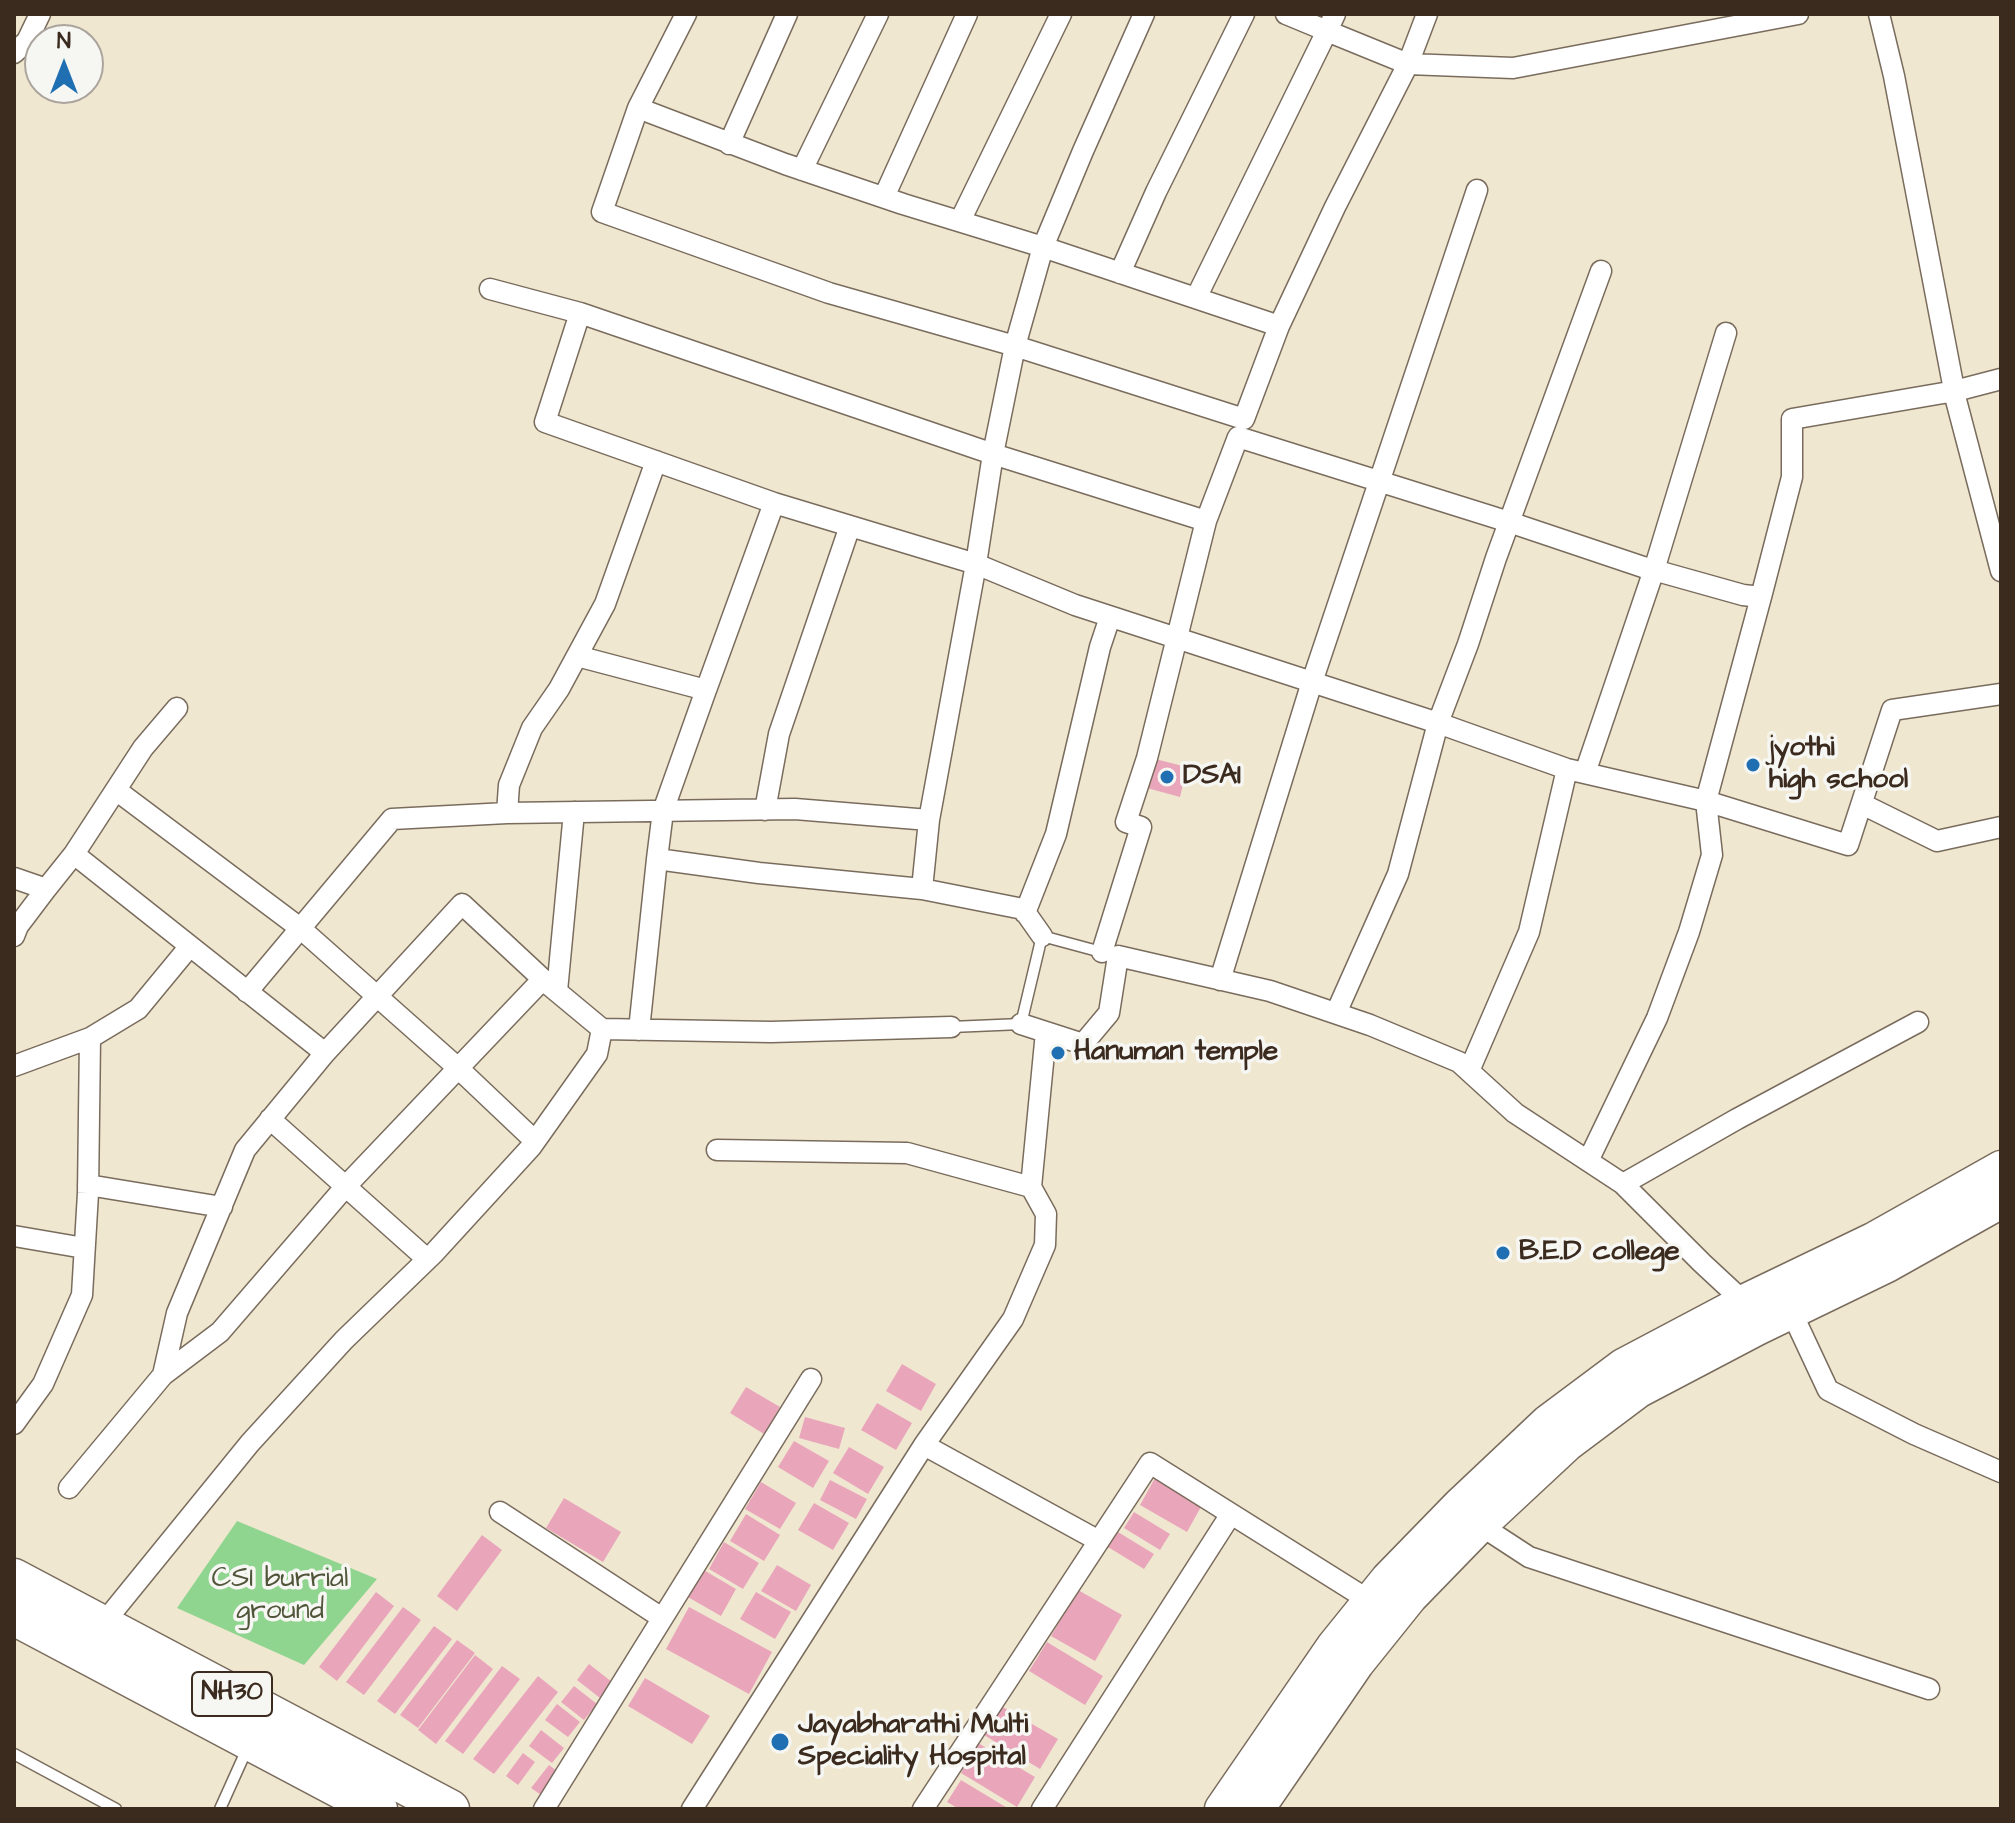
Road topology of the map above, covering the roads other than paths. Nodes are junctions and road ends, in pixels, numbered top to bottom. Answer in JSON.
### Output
{"nodes":[{"id":1,"x":40,"y":14,"type":"edge"},
{"id":2,"x":686,"y":14,"type":"edge"},
{"id":3,"x":787,"y":14,"type":"edge"},
{"id":4,"x":878,"y":14,"type":"edge"},
{"id":5,"x":967,"y":14,"type":"edge"},
{"id":6,"x":1061,"y":14,"type":"edge"},
{"id":7,"x":1144,"y":14,"type":"edge"},
{"id":8,"x":1244,"y":14,"type":"edge"},
{"id":9,"x":1286,"y":14,"type":"edge"},
{"id":10,"x":1427,"y":14,"type":"edge"},
{"id":11,"x":1798,"y":14,"type":"edge"},
{"id":12,"x":1879,"y":14,"type":"edge"},
{"id":13,"x":1331,"y":22,"type":"edge"},
{"id":14,"x":14,"y":53,"type":"edge"},
{"id":15,"x":1408,"y":64,"type":"junction"},
{"id":16,"x":638,"y":108,"type":"junction"},
{"id":17,"x":729,"y":144,"type":"junction"},
{"id":18,"x":802,"y":170,"type":"junction"},
{"id":19,"x":1477,"y":190,"type":"dead end"},
{"id":20,"x":884,"y":197,"type":"junction"},
{"id":21,"x":960,"y":221,"type":"junction"},
{"id":22,"x":1043,"y":247,"type":"junction"},
{"id":23,"x":1601,"y":271,"type":"dead end"},
{"id":24,"x":1120,"y":273,"type":"junction"},
{"id":25,"x":490,"y":289,"type":"dead end"},
{"id":26,"x":1196,"y":298,"type":"junction"},
{"id":27,"x":580,"y":313,"type":"junction"},
{"id":28,"x":1279,"y":326,"type":"junction"},
{"id":29,"x":1726,"y":333,"type":"dead end"},
{"id":30,"x":1015,"y":346,"type":"junction"},
{"id":31,"x":2001,"y":379,"type":"edge"},
{"id":32,"x":1955,"y":391,"type":"junction"},
{"id":33,"x":1241,"y":428,"type":"junction"},
{"id":34,"x":993,"y":454,"type":"junction"},
{"id":35,"x":656,"y":461,"type":"junction"},
{"id":36,"x":1378,"y":481,"type":"junction"},
{"id":37,"x":774,"y":503,"type":"junction"},
{"id":38,"x":1206,"y":521,"type":"junction"},
{"id":39,"x":1509,"y":522,"type":"junction"},
{"id":40,"x":850,"y":526,"type":"junction"},
{"id":41,"x":976,"y":564,"type":"junction"},
{"id":42,"x":1654,"y":570,"type":"junction"},
{"id":43,"x":2001,"y":571,"type":"edge"},
{"id":44,"x":1761,"y":597,"type":"junction"},
{"id":45,"x":1110,"y":617,"type":"junction"},
{"id":46,"x":1176,"y":638,"type":"junction"},
{"id":47,"x":577,"y":656,"type":"junction"},
{"id":48,"x":1312,"y":682,"type":"junction"},
{"id":49,"x":706,"y":690,"type":"junction"},
{"id":50,"x":2001,"y":694,"type":"edge"},
{"id":51,"x":177,"y":708,"type":"dead end"},
{"id":52,"x":1438,"y":723,"type":"junction"},
{"id":53,"x":1576,"y":771,"type":"junction"},
{"id":54,"x":116,"y":790,"type":"junction"},
{"id":55,"x":1706,"y":801,"type":"junction"},
{"id":56,"x":1862,"y":804,"type":"junction"},
{"id":57,"x":765,"y":810,"type":"junction"},
{"id":58,"x":663,"y":811,"type":"junction"},
{"id":59,"x":574,"y":812,"type":"junction"},
{"id":60,"x":507,"y":813,"type":"junction"},
{"id":61,"x":929,"y":820,"type":"junction"},
{"id":62,"x":2001,"y":827,"type":"edge"},
{"id":63,"x":74,"y":854,"type":"junction"},
{"id":64,"x":657,"y":859,"type":"junction"},
{"id":65,"x":14,"y":878,"type":"edge"},
{"id":66,"x":46,"y":889,"type":"junction"},
{"id":67,"x":922,"y":889,"type":"junction"},
{"id":68,"x":1025,"y":913,"type":"junction"},
{"id":69,"x":300,"y":928,"type":"junction"},
{"id":70,"x":14,"y":936,"type":"edge"},
{"id":71,"x":1042,"y":936,"type":"junction"},
{"id":72,"x":190,"y":946,"type":"junction"},
{"id":73,"x":1110,"y":954,"type":"junction"},
{"id":74,"x":1220,"y":980,"type":"junction"},
{"id":75,"x":550,"y":985,"type":"junction"},
{"id":76,"x":247,"y":992,"type":"junction"},
{"id":77,"x":377,"y":997,"type":"junction"},
{"id":78,"x":1336,"y":1013,"type":"junction"},
{"id":79,"x":1918,"y":1022,"type":"dead end"},
{"id":80,"x":1021,"y":1024,"type":"junction"},
{"id":81,"x":951,"y":1027,"type":"joint"},
{"id":82,"x":602,"y":1029,"type":"junction"},
{"id":83,"x":639,"y":1030,"type":"junction"},
{"id":84,"x":1046,"y":1032,"type":"junction"},
{"id":85,"x":90,"y":1038,"type":"junction"},
{"id":86,"x":325,"y":1053,"type":"junction"},
{"id":87,"x":14,"y":1066,"type":"edge"},
{"id":88,"x":458,"y":1068,"type":"junction"},
{"id":89,"x":1469,"y":1071,"type":"junction"},
{"id":90,"x":270,"y":1119,"type":"junction"},
{"id":91,"x":535,"y":1141,"type":"junction"},
{"id":92,"x":717,"y":1150,"type":"dead end"},
{"id":93,"x":1588,"y":1161,"type":"junction"},
{"id":94,"x":2001,"y":1168,"type":"edge"},
{"id":95,"x":1623,"y":1184,"type":"junction"},
{"id":96,"x":88,"y":1185,"type":"junction"},
{"id":97,"x":346,"y":1186,"type":"junction"},
{"id":98,"x":1031,"y":1187,"type":"junction"},
{"id":99,"x":2001,"y":1201,"type":"edge"},
{"id":100,"x":222,"y":1207,"type":"junction"},
{"id":101,"x":14,"y":1236,"type":"edge"},
{"id":102,"x":84,"y":1248,"type":"junction"},
{"id":103,"x":427,"y":1259,"type":"junction"},
{"id":104,"x":1791,"y":1311,"type":"junction"},
{"id":105,"x":1750,"y":1315,"type":"junction"},
{"id":106,"x":163,"y":1375,"type":"junction"},
{"id":107,"x":811,"y":1379,"type":"dead end"},
{"id":108,"x":14,"y":1424,"type":"edge"},
{"id":109,"x":924,"y":1445,"type":"junction"},
{"id":110,"x":2001,"y":1472,"type":"edge"},
{"id":111,"x":69,"y":1488,"type":"dead end"},
{"id":112,"x":500,"y":1512,"type":"dead end"},
{"id":113,"x":1231,"y":1514,"type":"junction"},
{"id":114,"x":1470,"y":1515,"type":"junction"},
{"id":115,"x":1099,"y":1541,"type":"junction"},
{"id":116,"x":14,"y":1578,"type":"edge"},
{"id":117,"x":1370,"y":1601,"type":"junction"},
{"id":118,"x":14,"y":1616,"type":"edge"},
{"id":119,"x":662,"y":1618,"type":"junction"},
{"id":120,"x":102,"y":1625,"type":"junction"},
{"id":121,"x":1929,"y":1689,"type":"dead end"},
{"id":122,"x":258,"y":1727,"type":"junction"},
{"id":123,"x":14,"y":1754,"type":"edge"},
{"id":124,"x":116,"y":1809,"type":"edge"},
{"id":125,"x":220,"y":1809,"type":"edge"},
{"id":126,"x":378,"y":1809,"type":"edge"},
{"id":127,"x":450,"y":1809,"type":"edge"},
{"id":128,"x":544,"y":1809,"type":"edge"},
{"id":129,"x":692,"y":1809,"type":"edge"},
{"id":130,"x":923,"y":1809,"type":"edge"},
{"id":131,"x":1042,"y":1809,"type":"edge"},
{"id":132,"x":1222,"y":1809,"type":"edge"},
{"id":133,"x":1257,"y":1809,"type":"edge"}],
"edges":[{"from":1,"to":14,"type":"street"},
{"from":2,"to":16,"type":"street"},
{"from":3,"to":17,"type":"street"},
{"from":4,"to":18,"type":"street"},
{"from":5,"to":20,"type":"street"},
{"from":6,"to":21,"type":"street"},
{"from":7,"to":22,"type":"street"},
{"from":8,"to":24,"type":"street"},
{"from":9,"to":13,"type":"street"},
{"from":10,"to":15,"type":"street"},
{"from":11,"to":15,"type":"street"},
{"from":12,"to":32,"type":"street"},
{"from":13,"to":15,"type":"street"},
{"from":13,"to":26,"type":"street"},
{"from":15,"to":28,"type":"street"},
{"from":16,"to":17,"type":"street"},
{"from":16,"to":30,"type":"street"},
{"from":17,"to":18,"type":"street"},
{"from":18,"to":20,"type":"street"},
{"from":19,"to":36,"type":"street"},
{"from":20,"to":21,"type":"street"},
{"from":21,"to":22,"type":"street"},
{"from":22,"to":24,"type":"street"},
{"from":22,"to":30,"type":"street"},
{"from":23,"to":39,"type":"street"},
{"from":24,"to":26,"type":"street"},
{"from":25,"to":27,"type":"street"},
{"from":26,"to":28,"type":"street"},
{"from":27,"to":34,"type":"street"},
{"from":27,"to":35,"type":"street"},
{"from":28,"to":33,"type":"street"},
{"from":29,"to":42,"type":"street"},
{"from":30,"to":33,"type":"street"},
{"from":30,"to":34,"type":"street"},
{"from":31,"to":32,"type":"street"},
{"from":32,"to":43,"type":"street"},
{"from":32,"to":44,"type":"street"},
{"from":33,"to":36,"type":"street"},
{"from":33,"to":38,"type":"street"},
{"from":34,"to":38,"type":"street"},
{"from":34,"to":41,"type":"street"},
{"from":35,"to":37,"type":"street"},
{"from":35,"to":47,"type":"street"},
{"from":36,"to":39,"type":"street"},
{"from":36,"to":48,"type":"street"},
{"from":37,"to":40,"type":"street"},
{"from":37,"to":49,"type":"street"},
{"from":38,"to":46,"type":"street"},
{"from":39,"to":42,"type":"street"},
{"from":39,"to":52,"type":"street"},
{"from":40,"to":41,"type":"street"},
{"from":40,"to":57,"type":"street"},
{"from":41,"to":45,"type":"street"},
{"from":41,"to":61,"type":"street"},
{"from":42,"to":44,"type":"street"},
{"from":42,"to":53,"type":"street"},
{"from":44,"to":55,"type":"street"},
{"from":45,"to":46,"type":"street"},
{"from":45,"to":68,"type":"street"},
{"from":46,"to":48,"type":"street"},
{"from":46,"to":73,"type":"street"},
{"from":47,"to":49,"type":"street"},
{"from":47,"to":60,"type":"street"},
{"from":48,"to":52,"type":"street"},
{"from":48,"to":74,"type":"street"},
{"from":49,"to":58,"type":"street"},
{"from":50,"to":56,"type":"street"},
{"from":51,"to":54,"type":"street"},
{"from":52,"to":53,"type":"street"},
{"from":52,"to":78,"type":"street"},
{"from":53,"to":55,"type":"street"},
{"from":53,"to":89,"type":"street"},
{"from":54,"to":63,"type":"street"},
{"from":54,"to":69,"type":"street"},
{"from":55,"to":56,"type":"street"},
{"from":55,"to":93,"type":"street"},
{"from":56,"to":62,"type":"street"},
{"from":57,"to":58,"type":"street"},
{"from":57,"to":61,"type":"street"},
{"from":58,"to":59,"type":"street"},
{"from":58,"to":64,"type":"street"},
{"from":59,"to":60,"type":"street"},
{"from":59,"to":75,"type":"street"},
{"from":60,"to":69,"type":"street"},
{"from":61,"to":67,"type":"street"},
{"from":63,"to":66,"type":"street"},
{"from":63,"to":72,"type":"street"},
{"from":64,"to":67,"type":"street"},
{"from":64,"to":83,"type":"street"},
{"from":65,"to":66,"type":"street"},
{"from":66,"to":70,"type":"street"},
{"from":67,"to":68,"type":"street"},
{"from":68,"to":71,"type":"street"},
{"from":69,"to":76,"type":"street"},
{"from":69,"to":77,"type":"street"},
{"from":71,"to":73,"type":"lane"},
{"from":71,"to":80,"type":"lane"},
{"from":72,"to":76,"type":"street"},
{"from":72,"to":85,"type":"street"},
{"from":73,"to":74,"type":"street"},
{"from":73,"to":84,"type":"street"},
{"from":74,"to":78,"type":"street"},
{"from":75,"to":77,"type":"street"},
{"from":75,"to":82,"type":"street"},
{"from":75,"to":88,"type":"street"},
{"from":76,"to":86,"type":"street"},
{"from":77,"to":86,"type":"street"},
{"from":77,"to":88,"type":"street"},
{"from":78,"to":89,"type":"street"},
{"from":79,"to":95,"type":"street"},
{"from":80,"to":81,"type":"lane"},
{"from":80,"to":84,"type":"street"},
{"from":81,"to":83,"type":"street"},
{"from":82,"to":83,"type":"street"},
{"from":82,"to":91,"type":"street"},
{"from":84,"to":98,"type":"street"},
{"from":85,"to":87,"type":"street"},
{"from":85,"to":96,"type":"street"},
{"from":86,"to":90,"type":"street"},
{"from":88,"to":91,"type":"street"},
{"from":88,"to":97,"type":"street"},
{"from":89,"to":93,"type":"street"},
{"from":90,"to":97,"type":"street"},
{"from":90,"to":100,"type":"street"},
{"from":91,"to":103,"type":"street"},
{"from":92,"to":98,"type":"street"},
{"from":93,"to":95,"type":"street"},
{"from":94,"to":105,"type":"main road"},
{"from":95,"to":105,"type":"street"},
{"from":96,"to":100,"type":"street"},
{"from":96,"to":102,"type":"street"},
{"from":97,"to":103,"type":"street"},
{"from":97,"to":106,"type":"street"},
{"from":98,"to":109,"type":"street"},
{"from":99,"to":104,"type":"main road"},
{"from":100,"to":106,"type":"street"},
{"from":101,"to":102,"type":"street"},
{"from":102,"to":108,"type":"street"},
{"from":103,"to":120,"type":"street"},
{"from":104,"to":105,"type":"main road"},
{"from":104,"to":110,"type":"street"},
{"from":105,"to":114,"type":"main road"},
{"from":106,"to":111,"type":"street"},
{"from":107,"to":119,"type":"street"},
{"from":109,"to":115,"type":"street"},
{"from":109,"to":129,"type":"street"},
{"from":112,"to":119,"type":"street"},
{"from":113,"to":115,"type":"street"},
{"from":113,"to":117,"type":"street"},
{"from":113,"to":131,"type":"street"},
{"from":114,"to":117,"type":"main road"},
{"from":114,"to":121,"type":"street"},
{"from":114,"to":133,"type":"main road"},
{"from":115,"to":130,"type":"street"},
{"from":116,"to":120,"type":"highway","number":"NH30"},
{"from":117,"to":132,"type":"main road"},
{"from":118,"to":122,"type":"highway","number":"NH30"},
{"from":119,"to":128,"type":"street"},
{"from":120,"to":122,"type":"highway","number":"NH30"},
{"from":122,"to":125,"type":"lane"},
{"from":122,"to":126,"type":"highway","number":"NH30"},
{"from":122,"to":127,"type":"highway","number":"NH30"},
{"from":123,"to":124,"type":"lane"}]}
